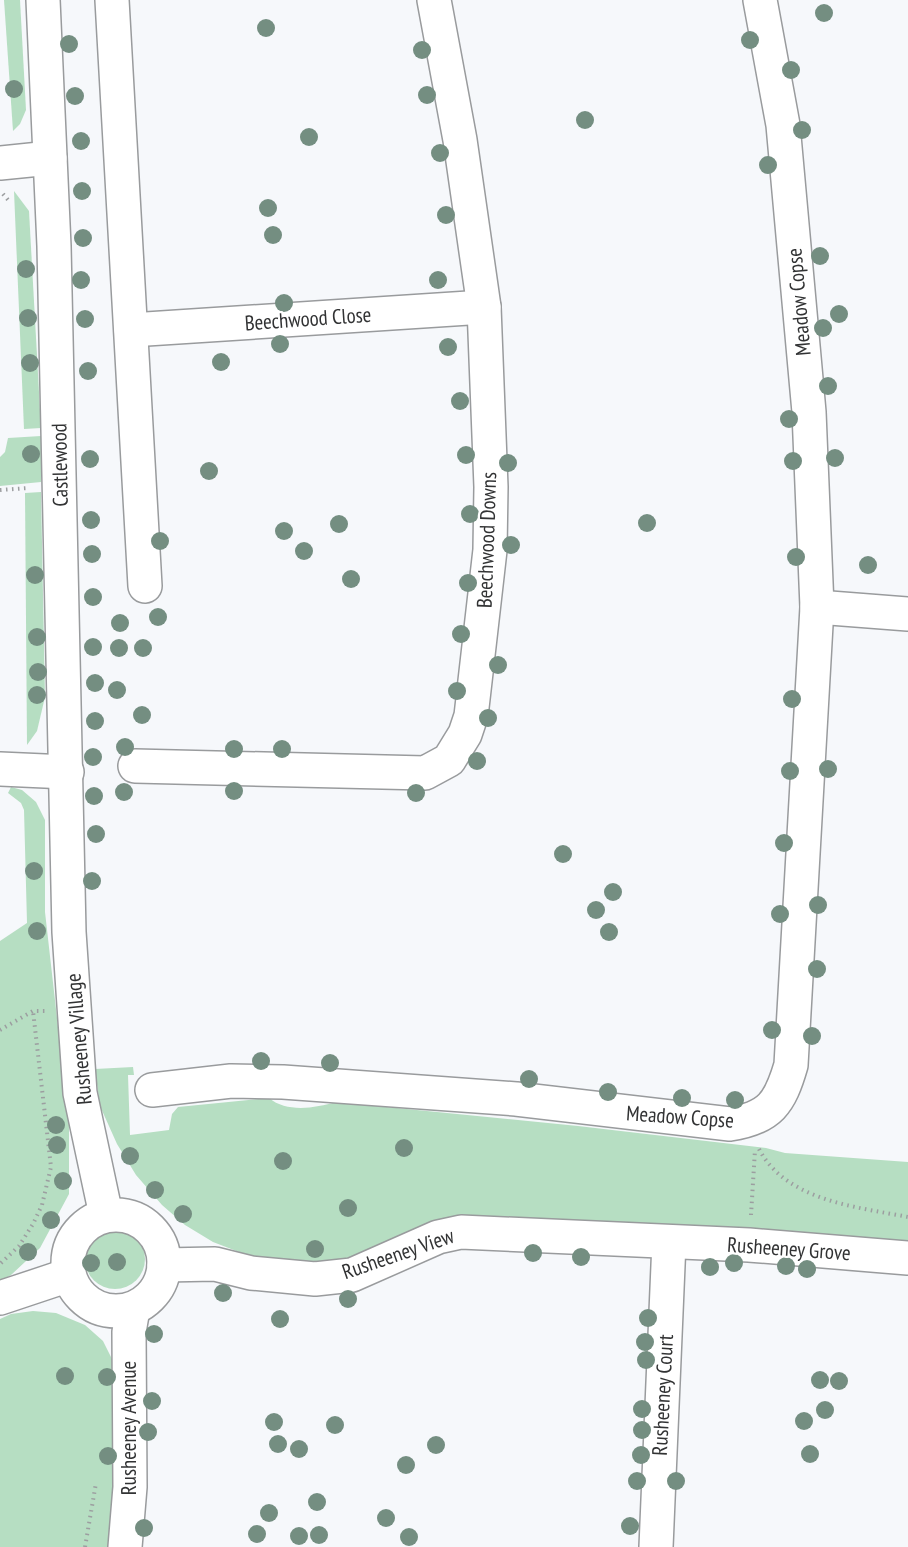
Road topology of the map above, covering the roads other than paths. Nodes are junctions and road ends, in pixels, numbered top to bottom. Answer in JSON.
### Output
{"nodes":[{"id":1,"x":43,"y":0,"type":"edge"},
{"id":2,"x":112,"y":0,"type":"edge"},
{"id":3,"x":434,"y":0,"type":"edge"},
{"id":4,"x":760,"y":0,"type":"edge"},
{"id":5,"x":50,"y":158,"type":"junction"},
{"id":6,"x":0,"y":163,"type":"edge"},
{"id":7,"x":484,"y":307,"type":"junction"},
{"id":8,"x":131,"y":330,"type":"junction"},
{"id":9,"x":146,"y":586,"type":"dead end"},
{"id":10,"x":817,"y":607,"type":"junction"},
{"id":11,"x":908,"y":614,"type":"edge"},
{"id":12,"x":135,"y":766,"type":"dead end"},
{"id":13,"x":0,"y":770,"type":"edge"},
{"id":14,"x":67,"y":772,"type":"junction"},
{"id":15,"x":69,"y":932,"type":"joint"},
{"id":16,"x":152,"y":1090,"type":"dead end"},
{"id":17,"x":106,"y":1215,"type":"junction"},
{"id":18,"x":669,"y":1242,"type":"junction"},
{"id":19,"x":908,"y":1258,"type":"edge"},
{"id":20,"x":164,"y":1264,"type":"junction"},
{"id":21,"x":69,"y":1275,"type":"junction"},
{"id":22,"x":0,"y":1298,"type":"edge"},
{"id":23,"x":133,"y":1309,"type":"junction"},
{"id":24,"x":125,"y":1547,"type":"edge"},
{"id":25,"x":656,"y":1547,"type":"edge"}],
"edges":[{"from":1,"to":5,"type":"street","name":"Castlewood"},
{"from":2,"to":8,"type":"street"},
{"from":3,"to":7,"type":"street","name":"Beechwood Downs"},
{"from":4,"to":10,"type":"street","name":"Meadow Copse"},
{"from":5,"to":6,"type":"street"},
{"from":5,"to":14,"type":"street","name":"Castlewood"},
{"from":7,"to":8,"type":"street","name":"Beechwood Close"},
{"from":7,"to":12,"type":"street","name":"Beechwood Downs"},
{"from":8,"to":9,"type":"street"},
{"from":10,"to":11,"type":"street"},
{"from":10,"to":16,"type":"street","name":"Meadow Copse"},
{"from":13,"to":14,"type":"street"},
{"from":14,"to":15,"type":"street","name":"Castlewood"},
{"from":15,"to":17,"type":"street","name":"Rusheeney Village"},
{"from":17,"to":20,"type":"street"},
{"from":17,"to":21,"type":"street"},
{"from":18,"to":19,"type":"street","name":"Rusheeney Grove"},
{"from":18,"to":20,"type":"street","name":"Rusheeney View"},
{"from":18,"to":25,"type":"street","name":"Rusheeney Court"},
{"from":20,"to":23,"type":"street"},
{"from":21,"to":22,"type":"street"},
{"from":21,"to":23,"type":"street"},
{"from":23,"to":24,"type":"street","name":"Rusheeney Avenue"}]}
